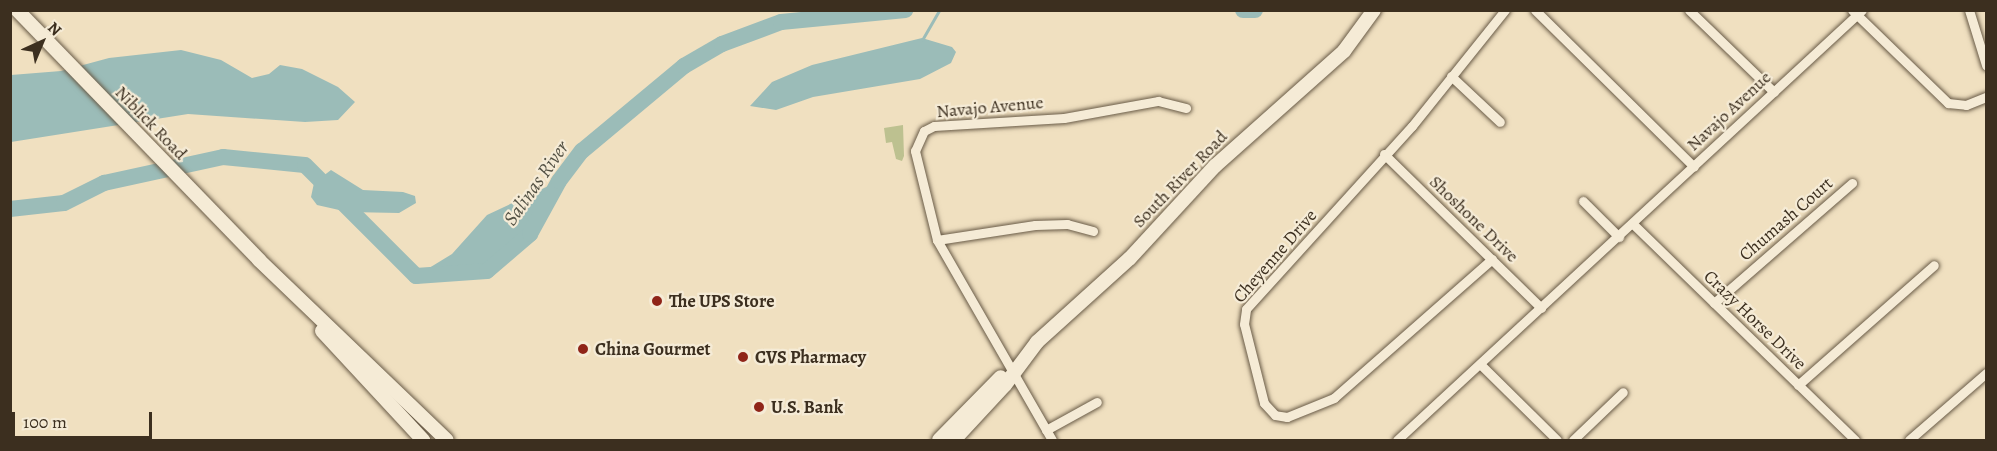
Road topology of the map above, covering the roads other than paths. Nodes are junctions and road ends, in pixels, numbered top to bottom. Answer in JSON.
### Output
{"nodes":[{"id":1,"x":17,"y":10,"type":"edge"},
{"id":2,"x":1374,"y":10,"type":"edge"},
{"id":3,"x":1505,"y":10,"type":"edge"},
{"id":4,"x":1535,"y":10,"type":"edge"},
{"id":5,"x":1689,"y":10,"type":"edge"},
{"id":6,"x":1969,"y":10,"type":"edge"},
{"id":7,"x":1857,"y":12,"type":"edge"},
{"id":8,"x":1986,"y":65,"type":"edge"},
{"id":9,"x":1451,"y":76,"type":"junction"},
{"id":10,"x":1774,"y":92,"type":"junction"},
{"id":11,"x":1986,"y":97,"type":"edge"},
{"id":12,"x":1186,"y":108,"type":"dead end"},
{"id":13,"x":1500,"y":122,"type":"dead end"},
{"id":14,"x":1384,"y":154,"type":"junction"},
{"id":15,"x":1694,"y":167,"type":"junction"},
{"id":16,"x":1852,"y":183,"type":"dead end"},
{"id":17,"x":1583,"y":201,"type":"dead end"},
{"id":18,"x":1633,"y":224,"type":"junction"},
{"id":19,"x":1093,"y":231,"type":"dead end"},
{"id":20,"x":1619,"y":237,"type":"junction"},
{"id":21,"x":937,"y":240,"type":"junction"},
{"id":22,"x":1492,"y":259,"type":"junction"},
{"id":23,"x":259,"y":260,"type":"junction"},
{"id":24,"x":1934,"y":265,"type":"dead end"},
{"id":25,"x":1714,"y":303,"type":"junction"},
{"id":26,"x":1541,"y":308,"type":"junction"},
{"id":27,"x":1480,"y":364,"type":"junction"},
{"id":28,"x":1011,"y":373,"type":"junction"},
{"id":29,"x":1986,"y":374,"type":"edge"},
{"id":30,"x":1798,"y":385,"type":"junction"},
{"id":31,"x":1623,"y":392,"type":"dead end"},
{"id":32,"x":1097,"y":402,"type":"dead end"},
{"id":33,"x":1047,"y":437,"type":"edge"},
{"id":34,"x":423,"y":441,"type":"edge"},
{"id":35,"x":447,"y":441,"type":"edge"},
{"id":36,"x":939,"y":441,"type":"edge"},
{"id":37,"x":954,"y":441,"type":"edge"},
{"id":38,"x":1397,"y":441,"type":"edge"},
{"id":39,"x":1557,"y":441,"type":"edge"},
{"id":40,"x":1573,"y":441,"type":"edge"},
{"id":41,"x":1855,"y":441,"type":"edge"},
{"id":42,"x":1909,"y":441,"type":"edge"}],
"edges":[{"from":1,"to":23,"type":"main road","name":"Niblick Road"},
{"from":2,"to":28,"type":"main road","name":"South River Road"},
{"from":3,"to":9,"type":"street","name":"Cheyenne Drive"},
{"from":4,"to":15,"type":"street"},
{"from":5,"to":10,"type":"street"},
{"from":6,"to":8,"type":"street"},
{"from":7,"to":10,"type":"street","name":"Navajo Avenue"},
{"from":7,"to":11,"type":"street"},
{"from":9,"to":13,"type":"street"},
{"from":9,"to":14,"type":"street","name":"Cheyenne Drive"},
{"from":10,"to":15,"type":"street","name":"Navajo Avenue"},
{"from":12,"to":21,"type":"street","name":"Navajo Avenue"},
{"from":14,"to":22,"type":"street","name":"Shoshone Drive"},
{"from":14,"to":22,"type":"street","name":"Cheyenne Drive"},
{"from":15,"to":18,"type":"street","name":"Navajo Avenue"},
{"from":16,"to":25,"type":"street","name":"Chumash Court"},
{"from":17,"to":20,"type":"street"},
{"from":18,"to":20,"type":"street","name":"Navajo Avenue"},
{"from":18,"to":25,"type":"street","name":"Crazy Horse Drive"},
{"from":19,"to":21,"type":"street"},
{"from":20,"to":26,"type":"street","name":"Navajo Avenue"},
{"from":21,"to":28,"type":"street","name":"Navajo Avenue"},
{"from":22,"to":26,"type":"street","name":"Shoshone Drive"},
{"from":23,"to":34,"type":"main road","name":"Niblick Road"},
{"from":23,"to":35,"type":"main road","name":"Niblick Road"},
{"from":24,"to":30,"type":"street"},
{"from":25,"to":30,"type":"street","name":"Crazy Horse Drive"},
{"from":26,"to":27,"type":"street","name":"Navajo Avenue"},
{"from":27,"to":38,"type":"street","name":"Navajo Avenue"},
{"from":27,"to":39,"type":"street"},
{"from":28,"to":33,"type":"street","name":"Navajo Avenue"},
{"from":28,"to":36,"type":"main road","name":"South River Road"},
{"from":28,"to":37,"type":"main road","name":"South River Road"},
{"from":29,"to":42,"type":"street"},
{"from":30,"to":41,"type":"street","name":"Crazy Horse Drive"},
{"from":31,"to":40,"type":"street"},
{"from":32,"to":33,"type":"street"}]}
